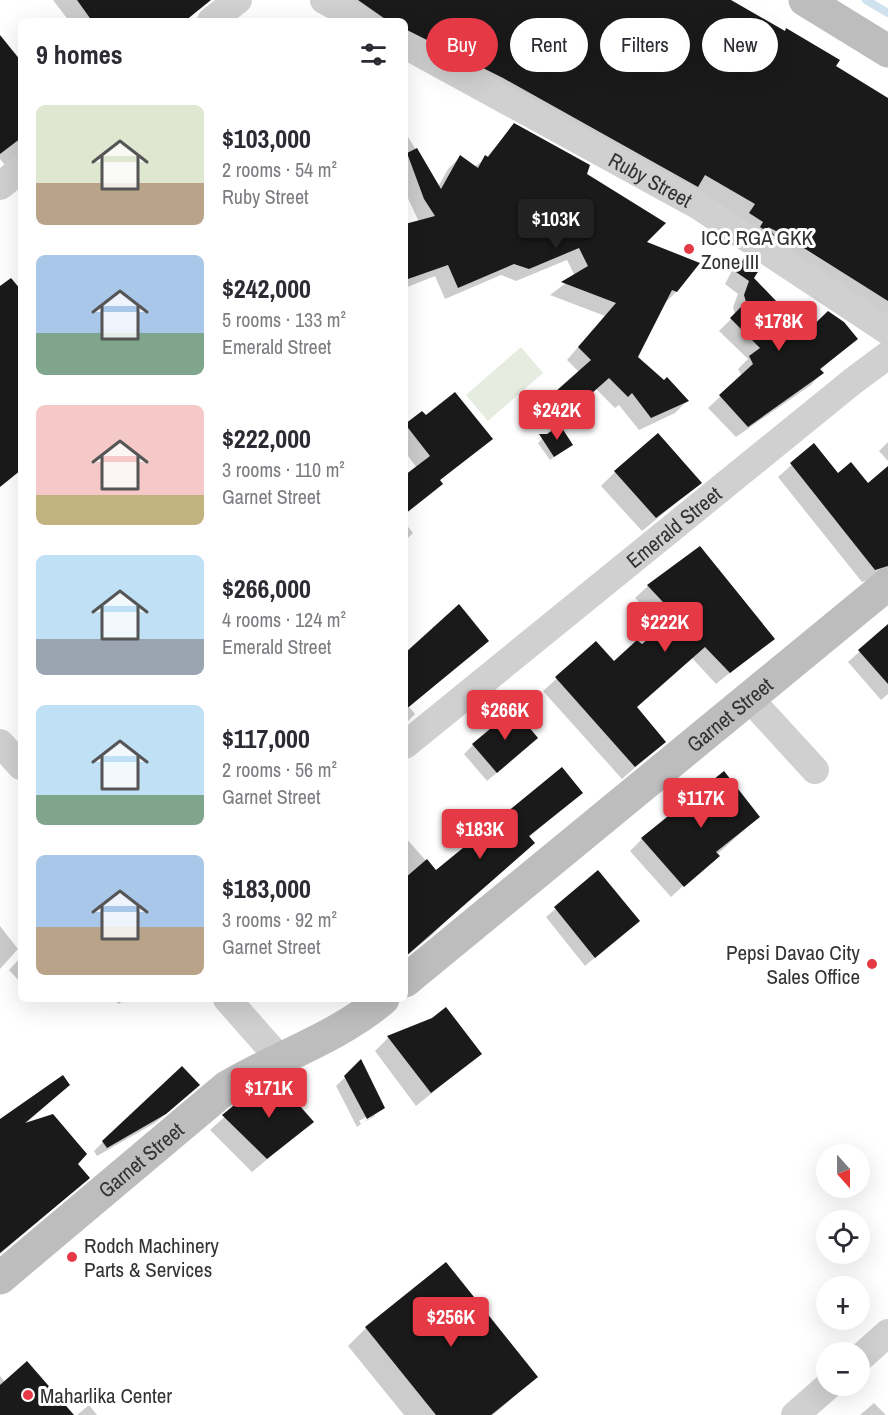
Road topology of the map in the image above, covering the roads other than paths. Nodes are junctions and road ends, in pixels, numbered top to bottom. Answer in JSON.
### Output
{"nodes":[{"id":1,"x":238,"y":0,"type":"edge"},
{"id":2,"x":324,"y":0,"type":"edge"},
{"id":3,"x":805,"y":0,"type":"edge"},
{"id":4,"x":215,"y":18,"type":"edge"},
{"id":5,"x":357,"y":18,"type":"edge"},
{"id":6,"x":408,"y":47,"type":"edge"},
{"id":7,"x":888,"y":51,"type":"edge"},
{"id":8,"x":18,"y":171,"type":"edge"},
{"id":9,"x":0,"y":186,"type":"edge"},
{"id":10,"x":888,"y":331,"type":"edge"},
{"id":11,"x":888,"y":355,"type":"edge"},
{"id":12,"x":888,"y":584,"type":"edge"},
{"id":13,"x":748,"y":698,"type":"junction"},
{"id":14,"x":0,"y":742,"type":"edge"},
{"id":15,"x":408,"y":743,"type":"edge"},
{"id":16,"x":18,"y":763,"type":"edge"},
{"id":17,"x":815,"y":770,"type":"dead end"},
{"id":18,"x":408,"y":979,"type":"edge"},
{"id":19,"x":230,"y":1002,"type":"edge"},
{"id":20,"x":379,"y":1002,"type":"edge"},
{"id":21,"x":279,"y":1058,"type":"junction"},
{"id":22,"x":0,"y":1278,"type":"edge"},
{"id":23,"x":888,"y":1333,"type":"edge"},
{"id":24,"x":870,"y":1349,"type":"edge"},
{"id":25,"x":817,"y":1396,"type":"edge"},
{"id":26,"x":795,"y":1415,"type":"edge"}],
"edges":[{"from":1,"to":4,"type":"street"},
{"from":2,"to":5,"type":"street"},
{"from":3,"to":7,"type":"street"},
{"from":6,"to":10,"type":"street","name":"Ruby Street"},
{"from":8,"to":9,"type":"street"},
{"from":11,"to":15,"type":"street","name":"Emerald Street"},
{"from":12,"to":13,"type":"street","name":"Garnet Street"},
{"from":13,"to":17,"type":"street"},
{"from":13,"to":18,"type":"street","name":"Garnet Street"},
{"from":14,"to":16,"type":"street"},
{"from":19,"to":21,"type":"street"},
{"from":20,"to":21,"type":"street","name":"Garnet Street"},
{"from":21,"to":22,"type":"street","name":"Garnet Street"},
{"from":23,"to":24,"type":"street"},
{"from":25,"to":26,"type":"street"}]}
